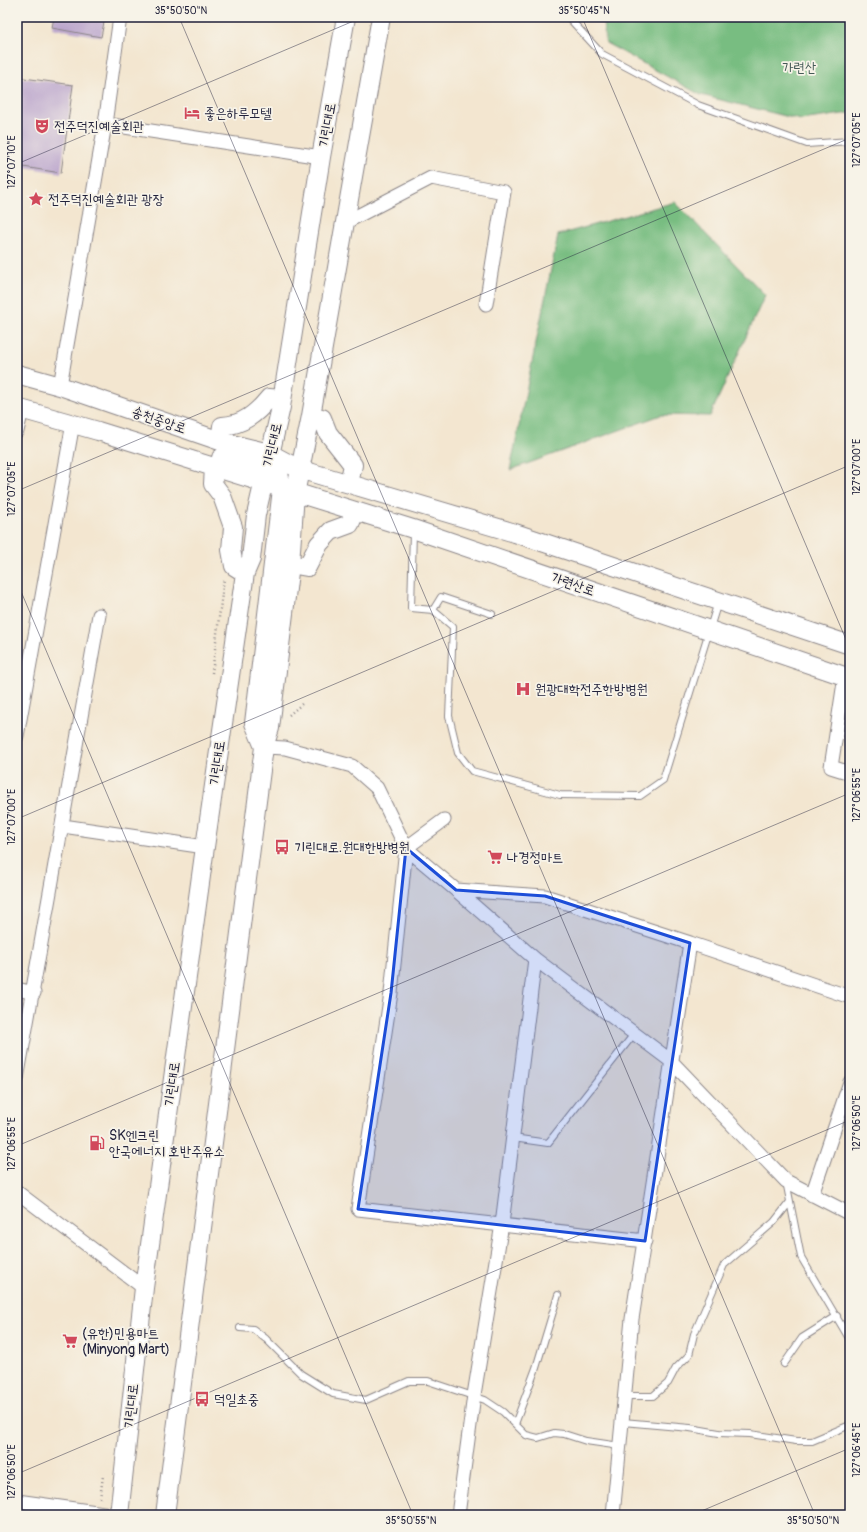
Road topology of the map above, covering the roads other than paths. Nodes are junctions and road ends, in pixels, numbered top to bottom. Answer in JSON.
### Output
{"nodes":[{"id":1,"x":120,"y":17,"type":"edge"},
{"id":2,"x":346,"y":17,"type":"edge"},
{"id":3,"x":381,"y":17,"type":"edge"},
{"id":4,"x":568,"y":17,"type":"edge"},
{"id":5,"x":105,"y":124,"type":"junction"},
{"id":6,"x":850,"y":140,"type":"edge"},
{"id":7,"x":321,"y":157,"type":"junction"},
{"id":8,"x":344,"y":223,"type":"junction"},
{"id":9,"x":486,"y":304,"type":"dead end"},
{"id":10,"x":17,"y":374,"type":"edge"},
{"id":11,"x":60,"y":386,"type":"junction"},
{"id":12,"x":282,"y":399,"type":"junction"},
{"id":13,"x":20,"y":409,"type":"edge"},
{"id":14,"x":311,"y":416,"type":"junction"},
{"id":15,"x":73,"y":423,"type":"junction"},
{"id":16,"x":17,"y":431,"type":"edge"},
{"id":17,"x":98,"y":431,"type":"junction"},
{"id":18,"x":220,"y":441,"type":"junction"},
{"id":19,"x":214,"y":467,"type":"junction"},
{"id":20,"x":299,"y":469,"type":"junction"},
{"id":21,"x":276,"y":477,"type":"junction"},
{"id":22,"x":349,"y":483,"type":"junction"},
{"id":23,"x":355,"y":512,"type":"junction"},
{"id":24,"x":413,"y":529,"type":"junction"},
{"id":25,"x":290,"y":564,"type":"junction"},
{"id":26,"x":245,"y":573,"type":"junction"},
{"id":27,"x":718,"y":601,"type":"junction"},
{"id":28,"x":434,"y":610,"type":"junction"},
{"id":29,"x":492,"y":614,"type":"dead end"},
{"id":30,"x":99,"y":615,"type":"dead end"},
{"id":31,"x":711,"y":630,"type":"junction"},
{"id":32,"x":850,"y":645,"type":"edge"},
{"id":33,"x":847,"y":677,"type":"edge"},
{"id":34,"x":17,"y":736,"type":"edge"},
{"id":35,"x":264,"y":747,"type":"junction"},
{"id":36,"x":850,"y":773,"type":"edge"},
{"id":37,"x":444,"y":820,"type":"dead end"},
{"id":38,"x":63,"y":826,"type":"junction"},
{"id":39,"x":205,"y":847,"type":"junction"},
{"id":40,"x":406,"y":848,"type":"junction"},
{"id":41,"x":456,"y":890,"type":"junction"},
{"id":42,"x":690,"y":943,"type":"junction"},
{"id":43,"x":535,"y":958,"type":"junction"},
{"id":44,"x":17,"y":989,"type":"edge"},
{"id":45,"x":34,"y":993,"type":"junction"},
{"id":46,"x":850,"y":997,"type":"edge"},
{"id":47,"x":634,"y":1034,"type":"junction"},
{"id":48,"x":671,"y":1061,"type":"junction"},
{"id":49,"x":17,"y":1079,"type":"edge"},
{"id":50,"x":850,"y":1082,"type":"edge"},
{"id":51,"x":513,"y":1138,"type":"junction"},
{"id":52,"x":786,"y":1181,"type":"junction"},
{"id":53,"x":17,"y":1192,"type":"edge"},
{"id":54,"x":812,"y":1195,"type":"junction"},
{"id":55,"x":789,"y":1203,"type":"junction"},
{"id":56,"x":850,"y":1214,"type":"edge"},
{"id":57,"x":502,"y":1224,"type":"junction"},
{"id":58,"x":645,"y":1241,"type":"junction"},
{"id":59,"x":144,"y":1288,"type":"junction"},
{"id":60,"x":558,"y":1295,"type":"dead end"},
{"id":61,"x":837,"y":1316,"type":"junction"},
{"id":62,"x":240,"y":1328,"type":"dead end"},
{"id":63,"x":850,"y":1340,"type":"edge"},
{"id":64,"x":784,"y":1364,"type":"dead end"},
{"id":65,"x":474,"y":1395,"type":"junction"},
{"id":66,"x":624,"y":1396,"type":"junction"},
{"id":67,"x":623,"y":1422,"type":"junction"},
{"id":68,"x":515,"y":1424,"type":"junction"},
{"id":69,"x":850,"y":1425,"type":"edge"},
{"id":70,"x":620,"y":1446,"type":"junction"},
{"id":71,"x":17,"y":1501,"type":"edge"},
{"id":72,"x":119,"y":1515,"type":"edge"},
{"id":73,"x":165,"y":1515,"type":"edge"},
{"id":74,"x":458,"y":1515,"type":"edge"},
{"id":75,"x":613,"y":1515,"type":"edge"}],
"edges":[{"from":1,"to":5,"type":"street"},
{"from":2,"to":7,"type":"street","name":"기린대로"},
{"from":3,"to":8,"type":"street","name":"기린대로"},
{"from":4,"to":6,"type":"lane"},
{"from":5,"to":7,"type":"street"},
{"from":5,"to":11,"type":"street"},
{"from":7,"to":12,"type":"street","name":"기린대로"},
{"from":8,"to":9,"type":"street"},
{"from":8,"to":14,"type":"street","name":"기린대로"},
{"from":10,"to":11,"type":"street","name":"송천중앙로"},
{"from":11,"to":18,"type":"street","name":"송천중앙로"},
{"from":12,"to":18,"type":"street"},
{"from":12,"to":21,"type":"street","name":"기린대로"},
{"from":13,"to":15,"type":"street","name":"송천중앙로"},
{"from":13,"to":16,"type":"street"},
{"from":14,"to":20,"type":"street","name":"기린대로"},
{"from":14,"to":22,"type":"street"},
{"from":15,"to":17,"type":"street","name":"송천중앙로"},
{"from":15,"to":34,"type":"street"},
{"from":17,"to":19,"type":"street","name":"송천중앙로"},
{"from":17,"to":21,"type":"street"},
{"from":18,"to":21,"type":"street","name":"송천중앙로"},
{"from":19,"to":21,"type":"street","name":"송천중앙로"},
{"from":19,"to":26,"type":"street"},
{"from":20,"to":21,"type":"street","name":"송천중앙로"},
{"from":20,"to":21,"type":"street","name":"기린대로"},
{"from":20,"to":22,"type":"street"},
{"from":21,"to":23,"type":"street","name":"가련산로"},
{"from":21,"to":25,"type":"street","name":"기린대로"},
{"from":21,"to":26,"type":"street","name":"기린대로"},
{"from":21,"to":35,"type":"street"},
{"from":22,"to":27,"type":"street"},
{"from":23,"to":24,"type":"street","name":"가련산로"},
{"from":23,"to":25,"type":"street"},
{"from":24,"to":28,"type":"lane"},
{"from":24,"to":31,"type":"street","name":"가련산로"},
{"from":25,"to":35,"type":"street","name":"기린대로"},
{"from":26,"to":39,"type":"street","name":"기린대로"},
{"from":27,"to":31,"type":"lane"},
{"from":27,"to":32,"type":"street"},
{"from":28,"to":29,"type":"lane"},
{"from":28,"to":31,"type":"lane"},
{"from":30,"to":38,"type":"street"},
{"from":31,"to":33,"type":"street","name":"가련산로"},
{"from":33,"to":36,"type":"street"},
{"from":35,"to":40,"type":"street"},
{"from":35,"to":73,"type":"street","name":"기린대로"},
{"from":37,"to":40,"type":"street"},
{"from":38,"to":39,"type":"street"},
{"from":38,"to":45,"type":"street"},
{"from":39,"to":59,"type":"street","name":"기린대로"},
{"from":40,"to":41,"type":"street"},
{"from":40,"to":57,"type":"street"},
{"from":41,"to":42,"type":"street"},
{"from":41,"to":43,"type":"street"},
{"from":42,"to":46,"type":"street"},
{"from":42,"to":48,"type":"street"},
{"from":43,"to":47,"type":"street"},
{"from":43,"to":51,"type":"street"},
{"from":44,"to":45,"type":"street"},
{"from":45,"to":49,"type":"street"},
{"from":47,"to":48,"type":"street"},
{"from":47,"to":51,"type":"lane"},
{"from":48,"to":52,"type":"street"},
{"from":48,"to":58,"type":"street"},
{"from":50,"to":54,"type":"street"},
{"from":51,"to":57,"type":"street"},
{"from":52,"to":54,"type":"street"},
{"from":52,"to":55,"type":"lane"},
{"from":53,"to":59,"type":"street"},
{"from":54,"to":56,"type":"street"},
{"from":55,"to":61,"type":"lane"},
{"from":55,"to":66,"type":"lane"},
{"from":57,"to":58,"type":"street"},
{"from":57,"to":65,"type":"street"},
{"from":58,"to":66,"type":"street"},
{"from":59,"to":72,"type":"street","name":"기린대로"},
{"from":60,"to":68,"type":"lane"},
{"from":61,"to":63,"type":"lane"},
{"from":61,"to":64,"type":"lane"},
{"from":62,"to":65,"type":"lane"},
{"from":65,"to":68,"type":"lane"},
{"from":65,"to":74,"type":"street"},
{"from":66,"to":67,"type":"street"},
{"from":67,"to":69,"type":"lane"},
{"from":67,"to":70,"type":"street"},
{"from":68,"to":70,"type":"lane"},
{"from":70,"to":75,"type":"street"},
{"from":71,"to":72,"type":"street"}]}
